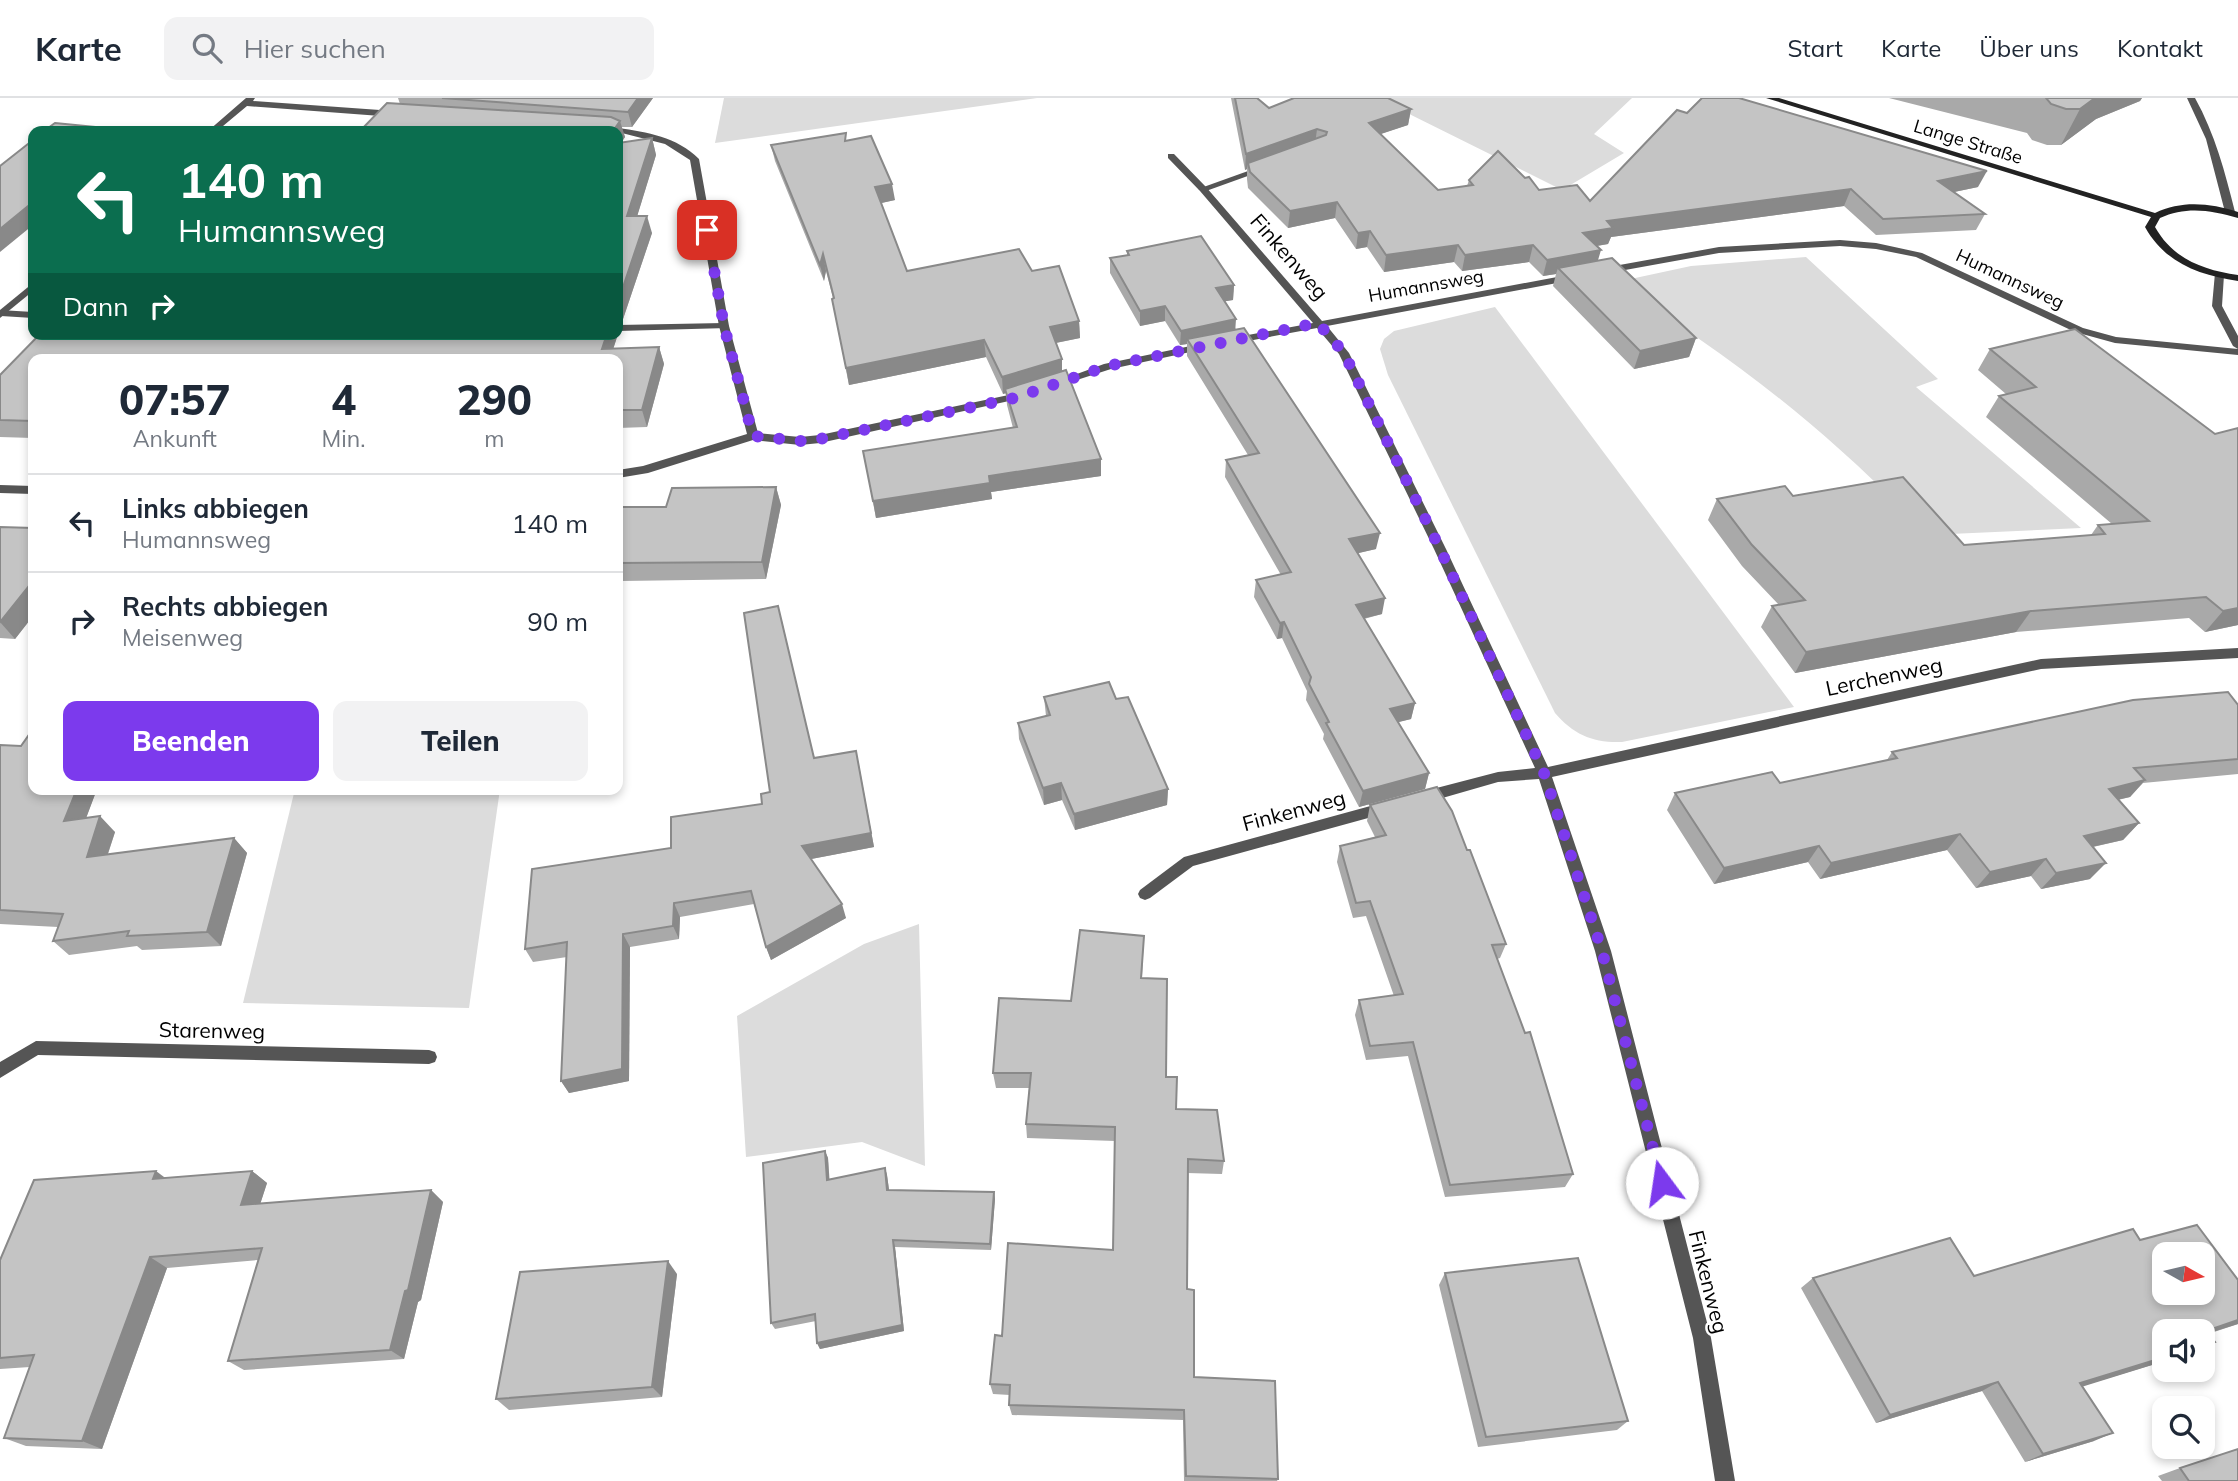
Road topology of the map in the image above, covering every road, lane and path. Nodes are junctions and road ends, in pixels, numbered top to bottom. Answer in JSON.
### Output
{"nodes":[{"id":1,"x":1770,"y":98,"type":"edge"},
{"id":2,"x":2191,"y":98,"type":"edge"},
{"id":3,"x":248,"y":100,"type":"edge"},
{"id":4,"x":409,"y":115,"type":"edge"},
{"id":5,"x":218,"y":126,"type":"edge"},
{"id":6,"x":623,"y":132,"type":"edge"},
{"id":7,"x":1171,"y":156,"type":"dead end"},
{"id":8,"x":1280,"y":162,"type":"edge"},
{"id":9,"x":1203,"y":189,"type":"junction"},
{"id":10,"x":2234,"y":213,"type":"edge"},
{"id":11,"x":2156,"y":216,"type":"junction"},
{"id":12,"x":1597,"y":272,"type":"edge"},
{"id":13,"x":1584,"y":275,"type":"edge"},
{"id":14,"x":2219,"y":275,"type":"junction"},
{"id":15,"x":2238,"y":278,"type":"edge"},
{"id":16,"x":28,"y":290,"type":"edge"},
{"id":17,"x":1,"y":314,"type":"edge"},
{"id":18,"x":28,"y":315,"type":"edge"},
{"id":19,"x":1318,"y":323,"type":"junction"},
{"id":20,"x":724,"y":326,"type":"junction"},
{"id":21,"x":623,"y":328,"type":"edge"},
{"id":22,"x":1226,"y":342,"type":"edge"},
{"id":23,"x":1213,"y":345,"type":"edge"},
{"id":24,"x":2238,"y":346,"type":"edge"},
{"id":25,"x":2238,"y":352,"type":"edge"},
{"id":26,"x":753,"y":436,"type":"junction"},
{"id":27,"x":623,"y":473,"type":"edge"},
{"id":28,"x":0,"y":489,"type":"edge"},
{"id":29,"x":28,"y":490,"type":"edge"},
{"id":30,"x":2238,"y":653,"type":"edge"},
{"id":31,"x":1544,"y":773,"type":"junction"},
{"id":32,"x":1145,"y":894,"type":"dead end"},
{"id":33,"x":429,"y":1057,"type":"dead end"},
{"id":34,"x":0,"y":1071,"type":"edge"},
{"id":35,"x":1725,"y":1481,"type":"edge"}],
"edges":[{"from":1,"to":11,"type":"main road","name":"Lange Straße"},
{"from":2,"to":10,"type":"street"},
{"from":3,"to":4,"type":"street"},
{"from":3,"to":5,"type":"street"},
{"from":6,"to":20,"type":"street"},
{"from":7,"to":9,"type":"street","name":"Finkenweg"},
{"from":8,"to":9,"type":"street"},
{"from":9,"to":19,"type":"street","name":"Finkenweg"},
{"from":10,"to":11,"type":"main road"},
{"from":11,"to":14,"type":"main road"},
{"from":12,"to":25,"type":"street","name":"Humannsweg"},
{"from":13,"to":19,"type":"street","name":"Humannsweg"},
{"from":14,"to":15,"type":"main road"},
{"from":14,"to":24,"type":"street"},
{"from":16,"to":17,"type":"street"},
{"from":17,"to":18,"type":"street"},
{"from":19,"to":22,"type":"street","name":"Humannsweg"},
{"from":19,"to":31,"type":"street","name":"Finkenweg"},
{"from":20,"to":21,"type":"street"},
{"from":20,"to":26,"type":"street"},
{"from":23,"to":26,"type":"street"},
{"from":26,"to":27,"type":"street"},
{"from":28,"to":29,"type":"street"},
{"from":30,"to":31,"type":"street","name":"Lerchenweg"},
{"from":31,"to":32,"type":"street","name":"Finkenweg"},
{"from":31,"to":35,"type":"street","name":"Finkenweg"},
{"from":33,"to":34,"type":"street","name":"Starenweg"}]}
